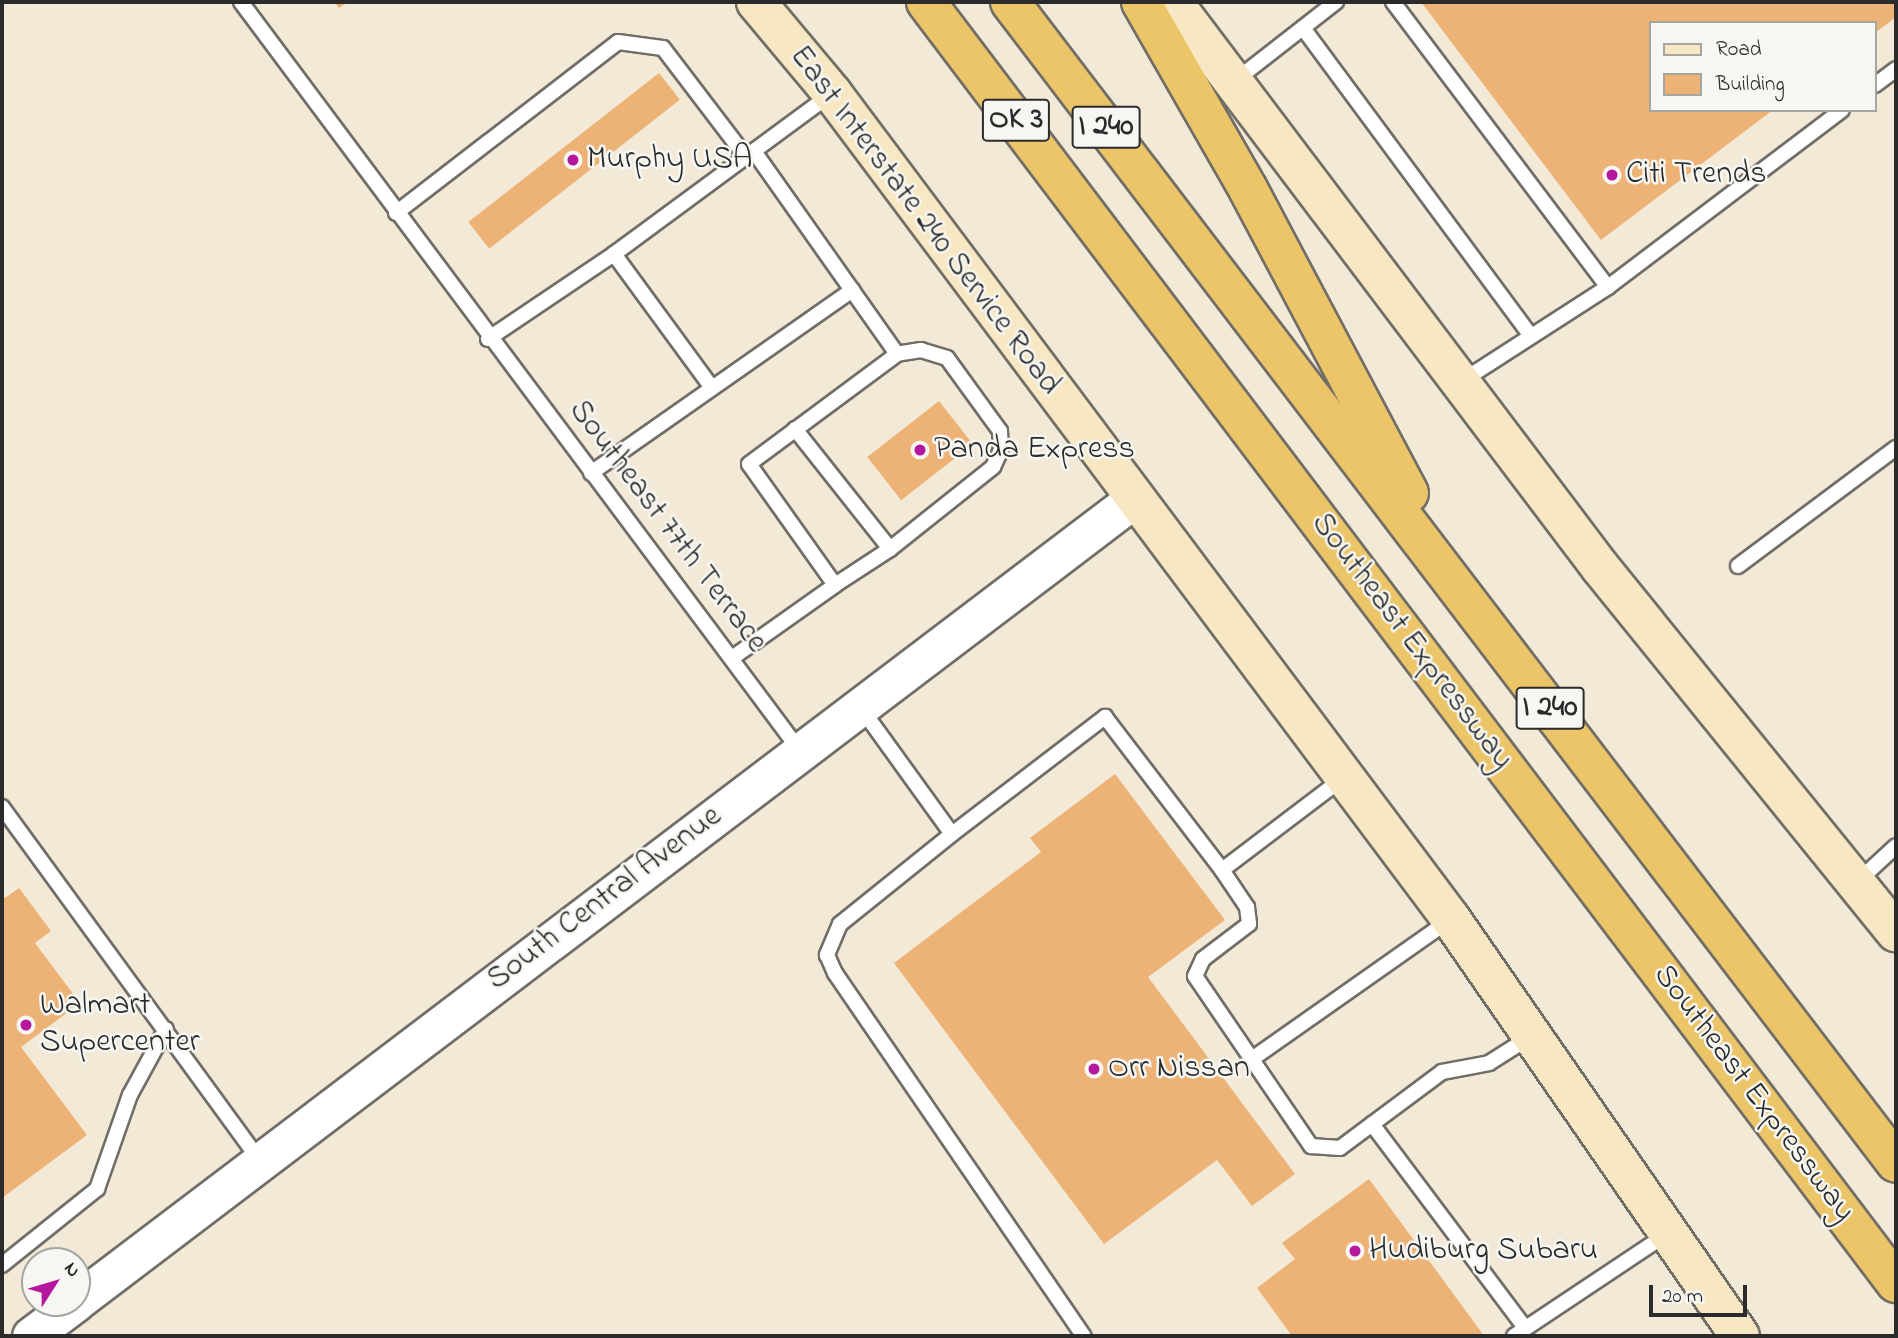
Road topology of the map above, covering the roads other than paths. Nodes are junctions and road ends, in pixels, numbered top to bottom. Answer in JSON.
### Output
{"nodes":[{"id":1,"x":241,"y":2,"type":"edge"},
{"id":2,"x":756,"y":2,"type":"edge"},
{"id":3,"x":926,"y":2,"type":"edge"},
{"id":4,"x":1010,"y":2,"type":"edge"},
{"id":5,"x":1141,"y":2,"type":"edge"},
{"id":6,"x":1173,"y":2,"type":"edge"},
{"id":7,"x":1336,"y":2,"type":"edge"},
{"id":8,"x":1393,"y":2,"type":"edge"},
{"id":9,"x":1303,"y":28,"type":"junction"},
{"id":10,"x":1896,"y":69,"type":"edge"},
{"id":11,"x":1234,"y":81,"type":"junction"},
{"id":12,"x":1877,"y":83,"type":"edge"},
{"id":13,"x":832,"y":93,"type":"junction"},
{"id":14,"x":1839,"y":112,"type":"edge"},
{"id":15,"x":750,"y":154,"type":"junction"},
{"id":16,"x":396,"y":213,"type":"junction"},
{"id":17,"x":614,"y":254,"type":"junction"},
{"id":18,"x":1608,"y":287,"type":"junction"},
{"id":19,"x":852,"y":289,"type":"junction"},
{"id":20,"x":1531,"y":336,"type":"junction"},
{"id":21,"x":488,"y":339,"type":"junction"},
{"id":22,"x":897,"y":354,"type":"junction"},
{"id":23,"x":1206,"y":371,"type":"joint"},
{"id":24,"x":1461,"y":382,"type":"junction"},
{"id":25,"x":712,"y":387,"type":"junction"},
{"id":26,"x":795,"y":429,"type":"junction"},
{"id":27,"x":1896,"y":448,"type":"edge"},
{"id":28,"x":591,"y":473,"type":"junction"},
{"id":29,"x":1134,"y":499,"type":"junction"},
{"id":30,"x":890,"y":549,"type":"junction"},
{"id":31,"x":1738,"y":566,"type":"dead end"},
{"id":32,"x":835,"y":585,"type":"junction"},
{"id":33,"x":732,"y":658,"type":"junction"},
{"id":34,"x":1539,"y":694,"type":"junction"},
{"id":35,"x":860,"y":706,"type":"junction"},
{"id":36,"x":800,"y":751,"type":"junction"},
{"id":37,"x":1345,"y":777,"type":"junction"},
{"id":38,"x":2,"y":807,"type":"edge"},
{"id":39,"x":952,"y":834,"type":"junction"},
{"id":40,"x":1896,"y":846,"type":"edge"},
{"id":41,"x":1222,"y":870,"type":"junction"},
{"id":42,"x":1856,"y":884,"type":"junction"},
{"id":43,"x":1451,"y":919,"type":"junction"},
{"id":44,"x":1896,"y":932,"type":"edge"},
{"id":45,"x":166,"y":1029,"type":"junction"},
{"id":46,"x":1532,"y":1036,"type":"junction"},
{"id":47,"x":1252,"y":1059,"type":"junction"},
{"id":48,"x":1372,"y":1124,"type":"junction"},
{"id":49,"x":261,"y":1162,"type":"junction"},
{"id":50,"x":1896,"y":1163,"type":"edge"},
{"id":51,"x":1668,"y":1233,"type":"junction"},
{"id":52,"x":2,"y":1265,"type":"edge"},
{"id":53,"x":1896,"y":1283,"type":"edge"},
{"id":54,"x":91,"y":1291,"type":"edge"},
{"id":55,"x":56,"y":1317,"type":"edge"},
{"id":56,"x":1519,"y":1332,"type":"edge"},
{"id":57,"x":31,"y":1336,"type":"edge"},
{"id":58,"x":1084,"y":1336,"type":"edge"},
{"id":59,"x":1740,"y":1336,"type":"edge"}],
"edges":[{"from":1,"to":16,"type":"lane","name":"Southeast 77th Terrace"},
{"from":2,"to":13,"type":"main road","name":"East Interstate 240 Service Road"},
{"from":3,"to":23,"type":"highway","name":"Southeast Expressway","number":"OK 3"},
{"from":4,"to":34,"type":"highway","number":"I 240"},
{"from":5,"to":34,"type":"highway"},
{"from":6,"to":11,"type":"main road"},
{"from":7,"to":9,"type":"lane"},
{"from":8,"to":18,"type":"lane"},
{"from":9,"to":11,"type":"lane"},
{"from":9,"to":20,"type":"lane"},
{"from":10,"to":12,"type":"lane"},
{"from":11,"to":24,"type":"main road"},
{"from":13,"to":15,"type":"lane"},
{"from":13,"to":29,"type":"main road","name":"East Interstate 240 Service Road"},
{"from":14,"to":18,"type":"lane"},
{"from":15,"to":16,"type":"lane"},
{"from":15,"to":17,"type":"lane"},
{"from":15,"to":19,"type":"lane"},
{"from":16,"to":21,"type":"lane","name":"Southeast 77th Terrace"},
{"from":17,"to":21,"type":"lane"},
{"from":17,"to":25,"type":"lane"},
{"from":18,"to":20,"type":"lane"},
{"from":19,"to":22,"type":"lane"},
{"from":19,"to":25,"type":"lane"},
{"from":20,"to":24,"type":"lane"},
{"from":21,"to":28,"type":"lane","name":"Southeast 77th Terrace"},
{"from":22,"to":26,"type":"lane"},
{"from":22,"to":30,"type":"lane"},
{"from":23,"to":53,"type":"highway","name":"Southeast Expressway","number":"I 240"},
{"from":24,"to":42,"type":"main road"},
{"from":25,"to":28,"type":"lane"},
{"from":26,"to":30,"type":"lane"},
{"from":26,"to":32,"type":"lane"},
{"from":27,"to":31,"type":"lane"},
{"from":28,"to":33,"type":"lane","name":"Southeast 77th Terrace"},
{"from":29,"to":35,"type":"street","name":"South Central Avenue"},
{"from":29,"to":37,"type":"main road","name":"East Interstate 240 Service Road"},
{"from":30,"to":32,"type":"lane"},
{"from":32,"to":33,"type":"lane"},
{"from":33,"to":36,"type":"lane","name":"Southeast 77th Terrace"},
{"from":34,"to":50,"type":"highway","number":"I 240"},
{"from":35,"to":36,"type":"street","name":"South Central Avenue"},
{"from":35,"to":39,"type":"lane"},
{"from":36,"to":49,"type":"street","name":"South Central Avenue"},
{"from":37,"to":41,"type":"lane"},
{"from":37,"to":43,"type":"main road","name":"East Interstate 240 Service Road"},
{"from":38,"to":45,"type":"lane"},
{"from":39,"to":41,"type":"lane"},
{"from":39,"to":58,"type":"lane"},
{"from":40,"to":42,"type":"lane"},
{"from":41,"to":47,"type":"lane"},
{"from":42,"to":44,"type":"main road"},
{"from":43,"to":46,"type":"main road","name":"East Interstate 240 Service Road"},
{"from":43,"to":47,"type":"lane"},
{"from":45,"to":49,"type":"lane"},
{"from":45,"to":52,"type":"lane"},
{"from":46,"to":48,"type":"lane"},
{"from":46,"to":51,"type":"main road","name":"East Interstate 240 Service Road"},
{"from":47,"to":48,"type":"lane"},
{"from":48,"to":56,"type":"lane"},
{"from":49,"to":54,"type":"street","name":"South Central Avenue"},
{"from":51,"to":56,"type":"lane"},
{"from":51,"to":59,"type":"main road","name":"East Interstate 240 Service Road"},
{"from":55,"to":57,"type":"street","name":"South Central Avenue"}]}
